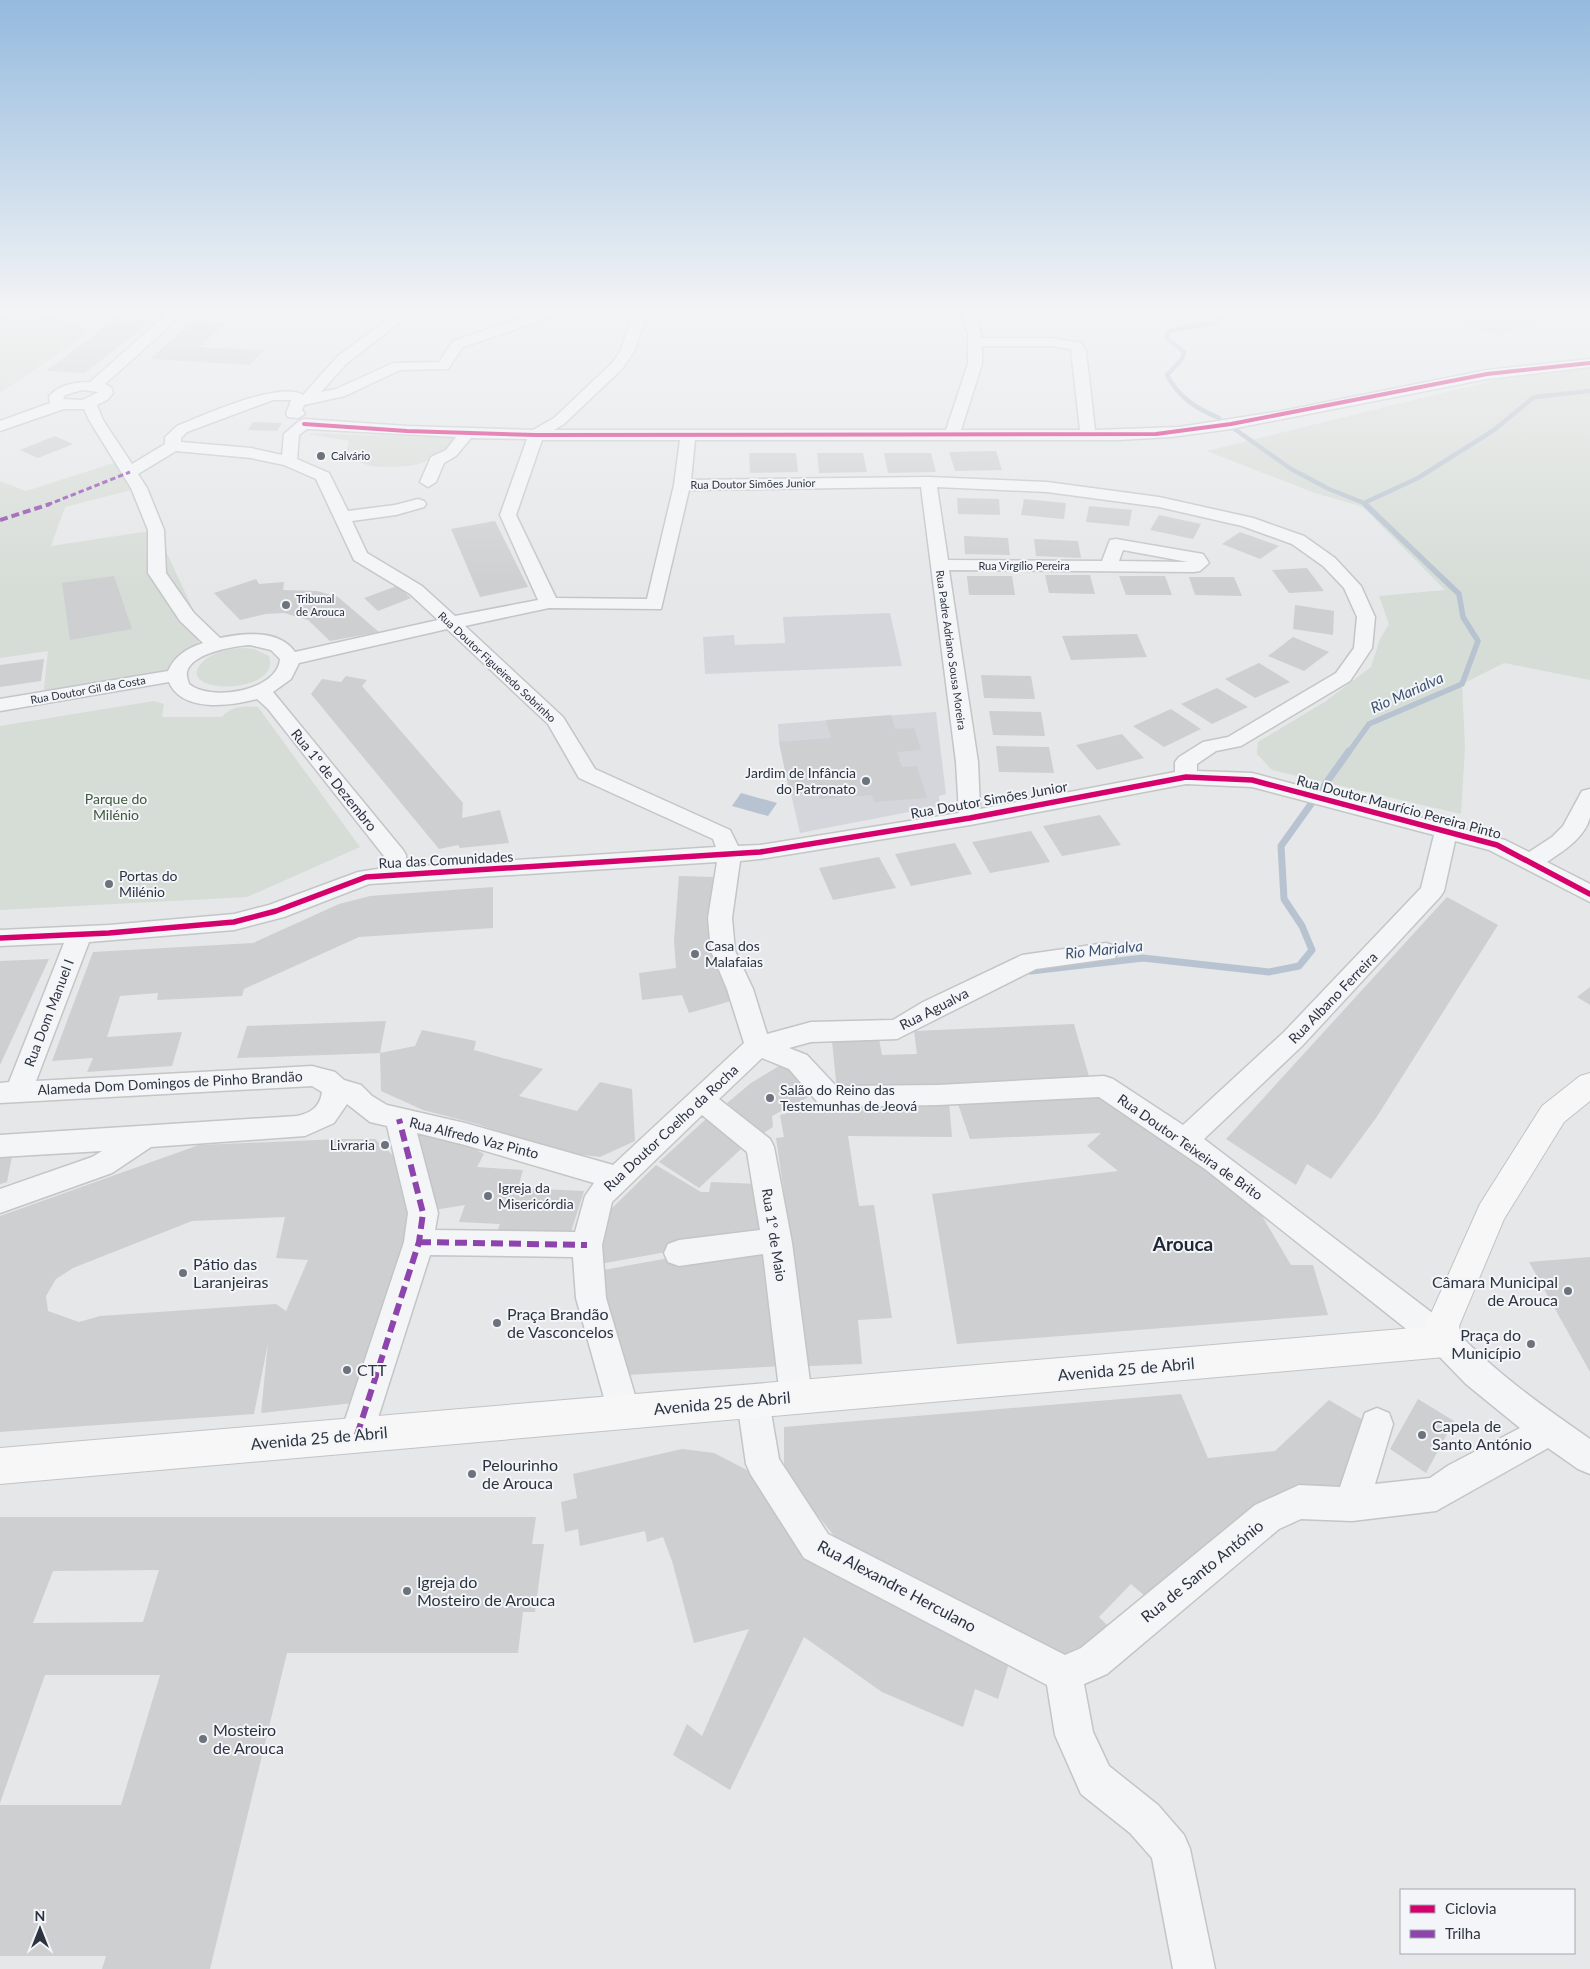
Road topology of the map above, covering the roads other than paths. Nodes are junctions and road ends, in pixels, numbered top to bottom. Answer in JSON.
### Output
{"nodes":[{"id":1,"x":59,"y":401,"type":"junction"},
{"id":2,"x":93,"y":401,"type":"edge"},
{"id":3,"x":258,"y":401,"type":"edge"},
{"id":4,"x":299,"y":401,"type":"edge"},
{"id":5,"x":306,"y":401,"type":"edge"},
{"id":6,"x":580,"y":401,"type":"edge"},
{"id":7,"x":963,"y":401,"type":"edge"},
{"id":8,"x":1084,"y":401,"type":"edge"},
{"id":9,"x":1352,"y":401,"type":"edge"},
{"id":10,"x":89,"y":403,"type":"junction"},
{"id":11,"x":0,"y":417,"type":"edge"},
{"id":12,"x":301,"y":419,"type":"junction"},
{"id":13,"x":0,"y":426,"type":"edge"},
{"id":14,"x":466,"y":434,"type":"junction"},
{"id":15,"x":536,"y":435,"type":"junction"},
{"id":16,"x":688,"y":435,"type":"junction"},
{"id":17,"x":952,"y":435,"type":"junction"},
{"id":18,"x":1088,"y":435,"type":"junction"},
{"id":19,"x":173,"y":446,"type":"junction"},
{"id":20,"x":289,"y":461,"type":"junction"},
{"id":21,"x":130,"y":472,"type":"junction"},
{"id":22,"x":428,"y":482,"type":"dead end"},
{"id":23,"x":928,"y":482,"type":"junction"},
{"id":24,"x":682,"y":485,"type":"junction"},
{"id":25,"x":418,"y":504,"type":"dead end"},
{"id":26,"x":342,"y":516,"type":"junction"},
{"id":27,"x":939,"y":565,"type":"junction"},
{"id":28,"x":1109,"y":566,"type":"dead end"},
{"id":29,"x":549,"y":603,"type":"junction"},
{"id":30,"x":450,"y":623,"type":"junction"},
{"id":31,"x":215,"y":644,"type":"junction"},
{"id":32,"x":290,"y":659,"type":"junction"},
{"id":33,"x":177,"y":675,"type":"junction"},
{"id":34,"x":260,"y":691,"type":"junction"},
{"id":35,"x":0,"y":705,"type":"edge"},
{"id":36,"x":1234,"y":742,"type":"junction"},
{"id":37,"x":1186,"y":777,"type":"junction"},
{"id":38,"x":1252,"y":780,"type":"junction"},
{"id":39,"x":1590,"y":796,"type":"edge"},
{"id":40,"x":970,"y":818,"type":"junction"},
{"id":41,"x":1446,"y":832,"type":"junction"},
{"id":42,"x":730,"y":854,"type":"junction"},
{"id":43,"x":1529,"y":862,"type":"junction"},
{"id":44,"x":395,"y":875,"type":"junction"},
{"id":45,"x":1590,"y":894,"type":"edge"},
{"id":46,"x":80,"y":934,"type":"junction"},
{"id":47,"x":0,"y":938,"type":"edge"},
{"id":48,"x":1106,"y":952,"type":"dead end"},
{"id":49,"x":758,"y":1046,"type":"junction"},
{"id":50,"x":1590,"y":1084,"type":"edge"},
{"id":51,"x":336,"y":1089,"type":"junction"},
{"id":52,"x":9,"y":1092,"type":"edge"},
{"id":53,"x":702,"y":1100,"type":"junction"},
{"id":54,"x":399,"y":1119,"type":"junction"},
{"id":55,"x":147,"y":1136,"type":"junction"},
{"id":56,"x":1184,"y":1141,"type":"junction"},
{"id":57,"x":0,"y":1146,"type":"edge"},
{"id":58,"x":618,"y":1178,"type":"junction"},
{"id":59,"x":0,"y":1201,"type":"edge"},
{"id":60,"x":776,"y":1240,"type":"junction"},
{"id":61,"x":419,"y":1242,"type":"junction"},
{"id":62,"x":587,"y":1245,"type":"junction"},
{"id":63,"x":679,"y":1253,"type":"dead end"},
{"id":64,"x":1444,"y":1341,"type":"junction"},
{"id":65,"x":796,"y":1397,"type":"junction"},
{"id":66,"x":753,"y":1401,"type":"junction"},
{"id":67,"x":624,"y":1412,"type":"junction"},
{"id":68,"x":1377,"y":1424,"type":"dead end"},
{"id":69,"x":1549,"y":1430,"type":"junction"},
{"id":70,"x":357,"y":1434,"type":"junction"},
{"id":71,"x":1590,"y":1458,"type":"edge"},
{"id":72,"x":0,"y":1466,"type":"edge"},
{"id":73,"x":1352,"y":1504,"type":"junction"},
{"id":74,"x":1064,"y":1674,"type":"junction"},
{"id":75,"x":1194,"y":1969,"type":"edge"}],
"edges":[{"from":1,"to":10,"type":"street"},
{"from":1,"to":11,"type":"street"},
{"from":1,"to":13,"type":"street"},
{"from":2,"to":10,"type":"street"},
{"from":3,"to":19,"type":"street"},
{"from":4,"to":12,"type":"street"},
{"from":5,"to":12,"type":"street"},
{"from":6,"to":15,"type":"street"},
{"from":7,"to":17,"type":"street"},
{"from":8,"to":18,"type":"street"},
{"from":9,"to":18,"type":"street"},
{"from":10,"to":21,"type":"street"},
{"from":12,"to":14,"type":"street"},
{"from":12,"to":20,"type":"street"},
{"from":14,"to":15,"type":"street"},
{"from":14,"to":22,"type":"street"},
{"from":15,"to":16,"type":"street"},
{"from":15,"to":29,"type":"street"},
{"from":16,"to":17,"type":"street"},
{"from":16,"to":24,"type":"street"},
{"from":17,"to":18,"type":"street"},
{"from":19,"to":20,"type":"street","name":"Rua Doutor Figueiredo Sobrinho"},
{"from":19,"to":21,"type":"street"},
{"from":20,"to":26,"type":"street","name":"Rua Doutor Figueiredo Sobrinho"},
{"from":21,"to":31,"type":"street"},
{"from":23,"to":24,"type":"street","name":"Rua Doutor Simões Junior"},
{"from":23,"to":27,"type":"street","name":"Rua Padre Adriano Sousa Moreira"},
{"from":23,"to":36,"type":"street","name":"Rua Doutor Simões Junior"},
{"from":24,"to":29,"type":"street"},
{"from":25,"to":26,"type":"street"},
{"from":26,"to":30,"type":"street","name":"Rua Doutor Figueiredo Sobrinho"},
{"from":27,"to":28,"type":"street","name":"Rua Virgílio Pereira"},
{"from":27,"to":40,"type":"street","name":"Rua Padre Adriano Sousa Moreira"},
{"from":29,"to":30,"type":"street"},
{"from":30,"to":32,"type":"street"},
{"from":30,"to":42,"type":"street","name":"Rua Doutor Figueiredo Sobrinho"},
{"from":31,"to":32,"type":"street"},
{"from":31,"to":33,"type":"street"},
{"from":32,"to":34,"type":"street"},
{"from":33,"to":34,"type":"street"},
{"from":33,"to":35,"type":"street","name":"Rua Doutor Gil da Costa"},
{"from":34,"to":44,"type":"street","name":"Rua 1º de Dezembro"},
{"from":36,"to":37,"type":"street","name":"Rua Doutor Simões Junior"},
{"from":36,"to":38,"type":"street"},
{"from":37,"to":38,"type":"street","name":"Rua Doutor Simões Junior"},
{"from":37,"to":40,"type":"street","name":"Rua Doutor Simões Junior"},
{"from":38,"to":41,"type":"street","name":"Rua Doutor Maurício Pereira Pinto"},
{"from":39,"to":43,"type":"street"},
{"from":40,"to":42,"type":"street","name":"Rua Doutor Simões Junior"},
{"from":41,"to":43,"type":"street","name":"Rua Doutor Maurício Pereira Pinto"},
{"from":41,"to":56,"type":"street","name":"Rua Albano Ferreira"},
{"from":42,"to":44,"type":"street","name":"Rua das Comunidades"},
{"from":42,"to":49,"type":"street"},
{"from":43,"to":45,"type":"street","name":"Rua Doutor Maurício Pereira Pinto"},
{"from":44,"to":46,"type":"street","name":"Rua das Comunidades"},
{"from":46,"to":47,"type":"street","name":"Rua das Comunidades"},
{"from":46,"to":52,"type":"street","name":"Rua Dom Manuel I"},
{"from":48,"to":49,"type":"street","name":"Rua Agualva"},
{"from":49,"to":53,"type":"street","name":"Rua Doutor Coelho da Rocha"},
{"from":49,"to":56,"type":"street","name":"Rua Doutor Teixeira de Brito"},
{"from":50,"to":64,"type":"main road"},
{"from":51,"to":52,"type":"street","name":"Alameda Dom Domingos de Pinho Brandão"},
{"from":51,"to":54,"type":"street","name":"Rua Alfredo Vaz Pinto"},
{"from":51,"to":55,"type":"street"},
{"from":53,"to":58,"type":"street","name":"Rua Doutor Coelho da Rocha"},
{"from":53,"to":60,"type":"street","name":"Rua 1º de Maio"},
{"from":54,"to":58,"type":"street","name":"Rua Alfredo Vaz Pinto"},
{"from":54,"to":61,"type":"street"},
{"from":55,"to":57,"type":"street"},
{"from":55,"to":59,"type":"street"},
{"from":56,"to":64,"type":"street","name":"Rua Doutor Teixeira de Brito"},
{"from":58,"to":62,"type":"street","name":"Rua Doutor Coelho da Rocha"},
{"from":60,"to":63,"type":"street"},
{"from":60,"to":65,"type":"street","name":"Rua 1º de Maio"},
{"from":61,"to":62,"type":"street"},
{"from":61,"to":70,"type":"street"},
{"from":62,"to":67,"type":"street"},
{"from":64,"to":65,"type":"main road","name":"Avenida 25 de Abril"},
{"from":64,"to":69,"type":"street","name":"Rua Doutor Teixeira de Brito"},
{"from":65,"to":66,"type":"main road","name":"Avenida 25 de Abril"},
{"from":66,"to":67,"type":"main road","name":"Avenida 25 de Abril"},
{"from":66,"to":74,"type":"street","name":"Rua Alexandre Herculano"},
{"from":67,"to":70,"type":"main road","name":"Avenida 25 de Abril"},
{"from":68,"to":73,"type":"street"},
{"from":69,"to":71,"type":"street","name":"Rua Doutor Teixeira de Brito"},
{"from":69,"to":73,"type":"street","name":"Rua de Santo António"},
{"from":70,"to":72,"type":"main road","name":"Avenida 25 de Abril"},
{"from":73,"to":74,"type":"street","name":"Rua de Santo António"},
{"from":74,"to":75,"type":"street"}]}
